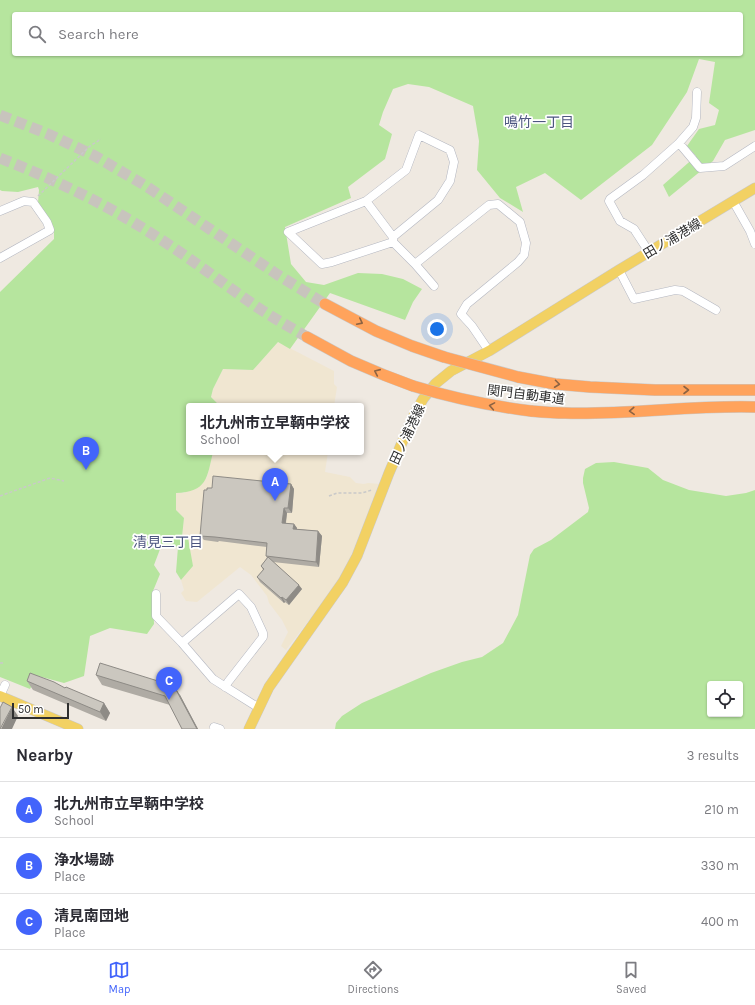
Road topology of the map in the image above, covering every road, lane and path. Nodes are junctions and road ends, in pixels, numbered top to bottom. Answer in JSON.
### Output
{"nodes":[{"id":1,"x":697,"y":92,"type":"dead end"},
{"id":2,"x":101,"y":139,"type":"dead end"},
{"id":3,"x":679,"y":143,"type":"junction"},
{"id":4,"x":755,"y":146,"type":"edge"},
{"id":5,"x":755,"y":188,"type":"edge"},
{"id":6,"x":366,"y":200,"type":"junction"},
{"id":7,"x":733,"y":201,"type":"junction"},
{"id":8,"x":33,"y":202,"type":"junction"},
{"id":9,"x":0,"y":210,"type":"edge"},
{"id":10,"x":393,"y":240,"type":"junction"},
{"id":11,"x":755,"y":244,"type":"edge"},
{"id":12,"x":649,"y":252,"type":"junction"},
{"id":13,"x":0,"y":258,"type":"edge"},
{"id":14,"x":415,"y":264,"type":"junction"},
{"id":15,"x":619,"y":270,"type":"junction"},
{"id":16,"x":434,"y":286,"type":"dead end"},
{"id":17,"x":325,"y":304,"type":"tunnel mouth"},
{"id":18,"x":716,"y":310,"type":"dead end"},
{"id":19,"x":307,"y":337,"type":"tunnel mouth"},
{"id":20,"x":489,"y":350,"type":"junction"},
{"id":21,"x":755,"y":390,"type":"edge"},
{"id":22,"x":755,"y":407,"type":"edge"},
{"id":23,"x":64,"y":481,"type":"dead end"},
{"id":24,"x":383,"y":488,"type":"junction"},
{"id":25,"x":0,"y":496,"type":"edge"},
{"id":26,"x":329,"y":496,"type":"dead end"},
{"id":27,"x":156,"y":594,"type":"dead end"},
{"id":28,"x":182,"y":643,"type":"junction"},
{"id":29,"x":0,"y":663,"type":"edge"},
{"id":30,"x":4,"y":663,"type":"dead end"},
{"id":31,"x":5,"y":685,"type":"dead end"},
{"id":32,"x":225,"y":687,"type":"junction"},
{"id":33,"x":0,"y":696,"type":"edge"},
{"id":34,"x":259,"y":708,"type":"junction"},
{"id":35,"x":77,"y":729,"type":"edge"},
{"id":36,"x":249,"y":729,"type":"edge"}],
"edges":[{"from":1,"to":3,"type":"street"},
{"from":2,"to":8,"type":"path"},
{"from":3,"to":4,"type":"street"},
{"from":3,"to":12,"type":"street"},
{"from":5,"to":7,"type":"main road","name":"田ノ浦港線"},
{"from":6,"to":10,"type":"street"},
{"from":6,"to":10,"type":"street"},
{"from":6,"to":10,"type":"street"},
{"from":7,"to":11,"type":"street"},
{"from":7,"to":12,"type":"main road","name":"田ノ浦港線"},
{"from":8,"to":9,"type":"street"},
{"from":8,"to":13,"type":"street"},
{"from":10,"to":14,"type":"street"},
{"from":12,"to":15,"type":"main road","name":"田ノ浦港線"},
{"from":14,"to":16,"type":"street"},
{"from":14,"to":20,"type":"street"},
{"from":15,"to":18,"type":"street"},
{"from":15,"to":20,"type":"main road","name":"田ノ浦港線"},
{"from":17,"to":21,"type":"highway","name":"関門自動車道","one_way":true,"bridge":true},
{"from":22,"to":19,"type":"highway","name":"関門自動車道","one_way":true,"bridge":true},
{"from":20,"to":24,"type":"main road","name":"田ノ浦港線"},
{"from":23,"to":25,"type":"path"},
{"from":24,"to":26,"type":"path"},
{"from":24,"to":34,"type":"main road","name":"田ノ浦港線"},
{"from":27,"to":28,"type":"street"},
{"from":28,"to":32,"type":"street"},
{"from":28,"to":32,"type":"street"},
{"from":29,"to":30,"type":"path"},
{"from":31,"to":33,"type":"street"},
{"from":32,"to":34,"type":"street"},
{"from":33,"to":35,"type":"main road"},
{"from":34,"to":36,"type":"main road","name":"田ノ浦港線"}]}
